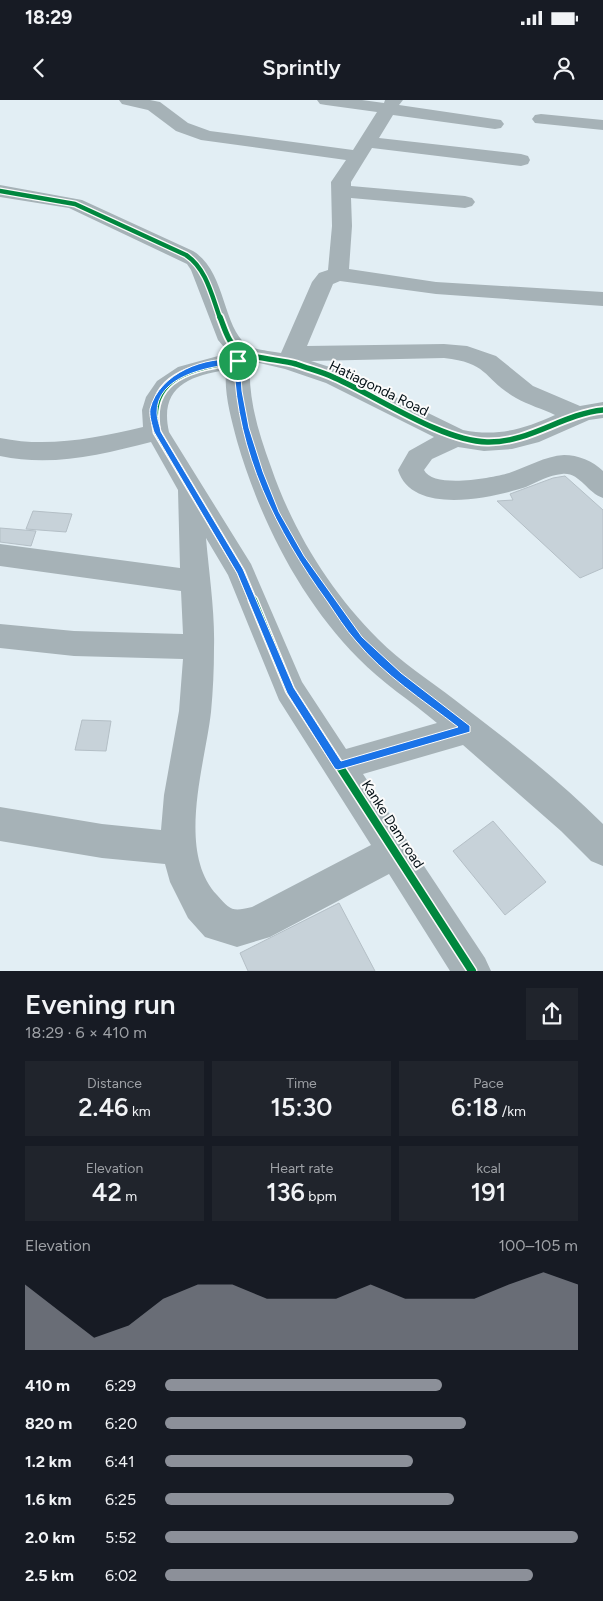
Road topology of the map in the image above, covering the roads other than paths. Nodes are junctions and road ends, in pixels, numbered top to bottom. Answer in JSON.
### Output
{"nodes":[{"id":1,"x":128,"y":100,"type":"edge"},
{"id":2,"x":326,"y":100,"type":"edge"},
{"id":3,"x":392,"y":104,"type":"edge"},
{"id":4,"x":541,"y":119,"type":"dead end"},
{"id":5,"x":496,"y":124,"type":"dead end"},
{"id":6,"x":603,"y":125,"type":"edge"},
{"id":7,"x":364,"y":148,"type":"junction"},
{"id":8,"x":521,"y":160,"type":"dead end"},
{"id":9,"x":0,"y":191,"type":"edge"},
{"id":10,"x":340,"y":191,"type":"junction"},
{"id":11,"x":465,"y":202,"type":"dead end"},
{"id":12,"x":338,"y":274,"type":"junction"},
{"id":13,"x":603,"y":299,"type":"edge"},
{"id":14,"x":239,"y":357,"type":"junction"},
{"id":15,"x":290,"y":358,"type":"junction"},
{"id":16,"x":603,"y":410,"type":"edge"},
{"id":17,"x":578,"y":414,"type":"junction"},
{"id":18,"x":157,"y":432,"type":"junction"},
{"id":19,"x":457,"y":438,"type":"junction"},
{"id":20,"x":5,"y":452,"type":"edge"},
{"id":21,"x":603,"y":488,"type":"edge"},
{"id":22,"x":190,"y":490,"type":"junction"},
{"id":23,"x":0,"y":556,"type":"edge"},
{"id":24,"x":195,"y":581,"type":"junction"},
{"id":25,"x":0,"y":636,"type":"edge"},
{"id":26,"x":199,"y":646,"type":"junction"},
{"id":27,"x":467,"y":729,"type":"junction"},
{"id":28,"x":338,"y":766,"type":"junction"},
{"id":29,"x":0,"y":824,"type":"edge"},
{"id":30,"x":180,"y":849,"type":"junction"},
{"id":31,"x":603,"y":849,"type":"edge"},
{"id":32,"x":396,"y":851,"type":"junction"},
{"id":33,"x":472,"y":971,"type":"edge"}],
"edges":[{"from":1,"to":7,"type":"street"},
{"from":2,"to":3,"type":"street"},
{"from":3,"to":5,"type":"street"},
{"from":3,"to":7,"type":"street"},
{"from":4,"to":6,"type":"street"},
{"from":7,"to":8,"type":"street"},
{"from":7,"to":10,"type":"street"},
{"from":9,"to":14,"type":"street"},
{"from":10,"to":11,"type":"street"},
{"from":10,"to":12,"type":"street"},
{"from":12,"to":13,"type":"street"},
{"from":12,"to":15,"type":"street"},
{"from":14,"to":15,"type":"street","name":"Hatiagonda Road"},
{"from":14,"to":18,"type":"street","name":"Kanke Dam road"},
{"from":14,"to":27,"type":"street"},
{"from":15,"to":17,"type":"street"},
{"from":15,"to":19,"type":"street","name":"Hatiagonda Road"},
{"from":16,"to":17,"type":"street","name":"Hatiagonda Road"},
{"from":17,"to":19,"type":"street","name":"Hatiagonda Road"},
{"from":18,"to":20,"type":"street"},
{"from":18,"to":22,"type":"street","name":"Kanke Dam road"},
{"from":19,"to":21,"type":"street"},
{"from":22,"to":24,"type":"street"},
{"from":22,"to":28,"type":"street","name":"Kanke Dam road"},
{"from":23,"to":24,"type":"street"},
{"from":24,"to":26,"type":"street"},
{"from":25,"to":26,"type":"street"},
{"from":26,"to":30,"type":"street"},
{"from":27,"to":28,"type":"street"},
{"from":27,"to":31,"type":"street"},
{"from":28,"to":32,"type":"street","name":"Kanke Dam road"},
{"from":29,"to":30,"type":"street"},
{"from":30,"to":32,"type":"street"},
{"from":32,"to":33,"type":"street","name":"Kanke Dam road"}]}
